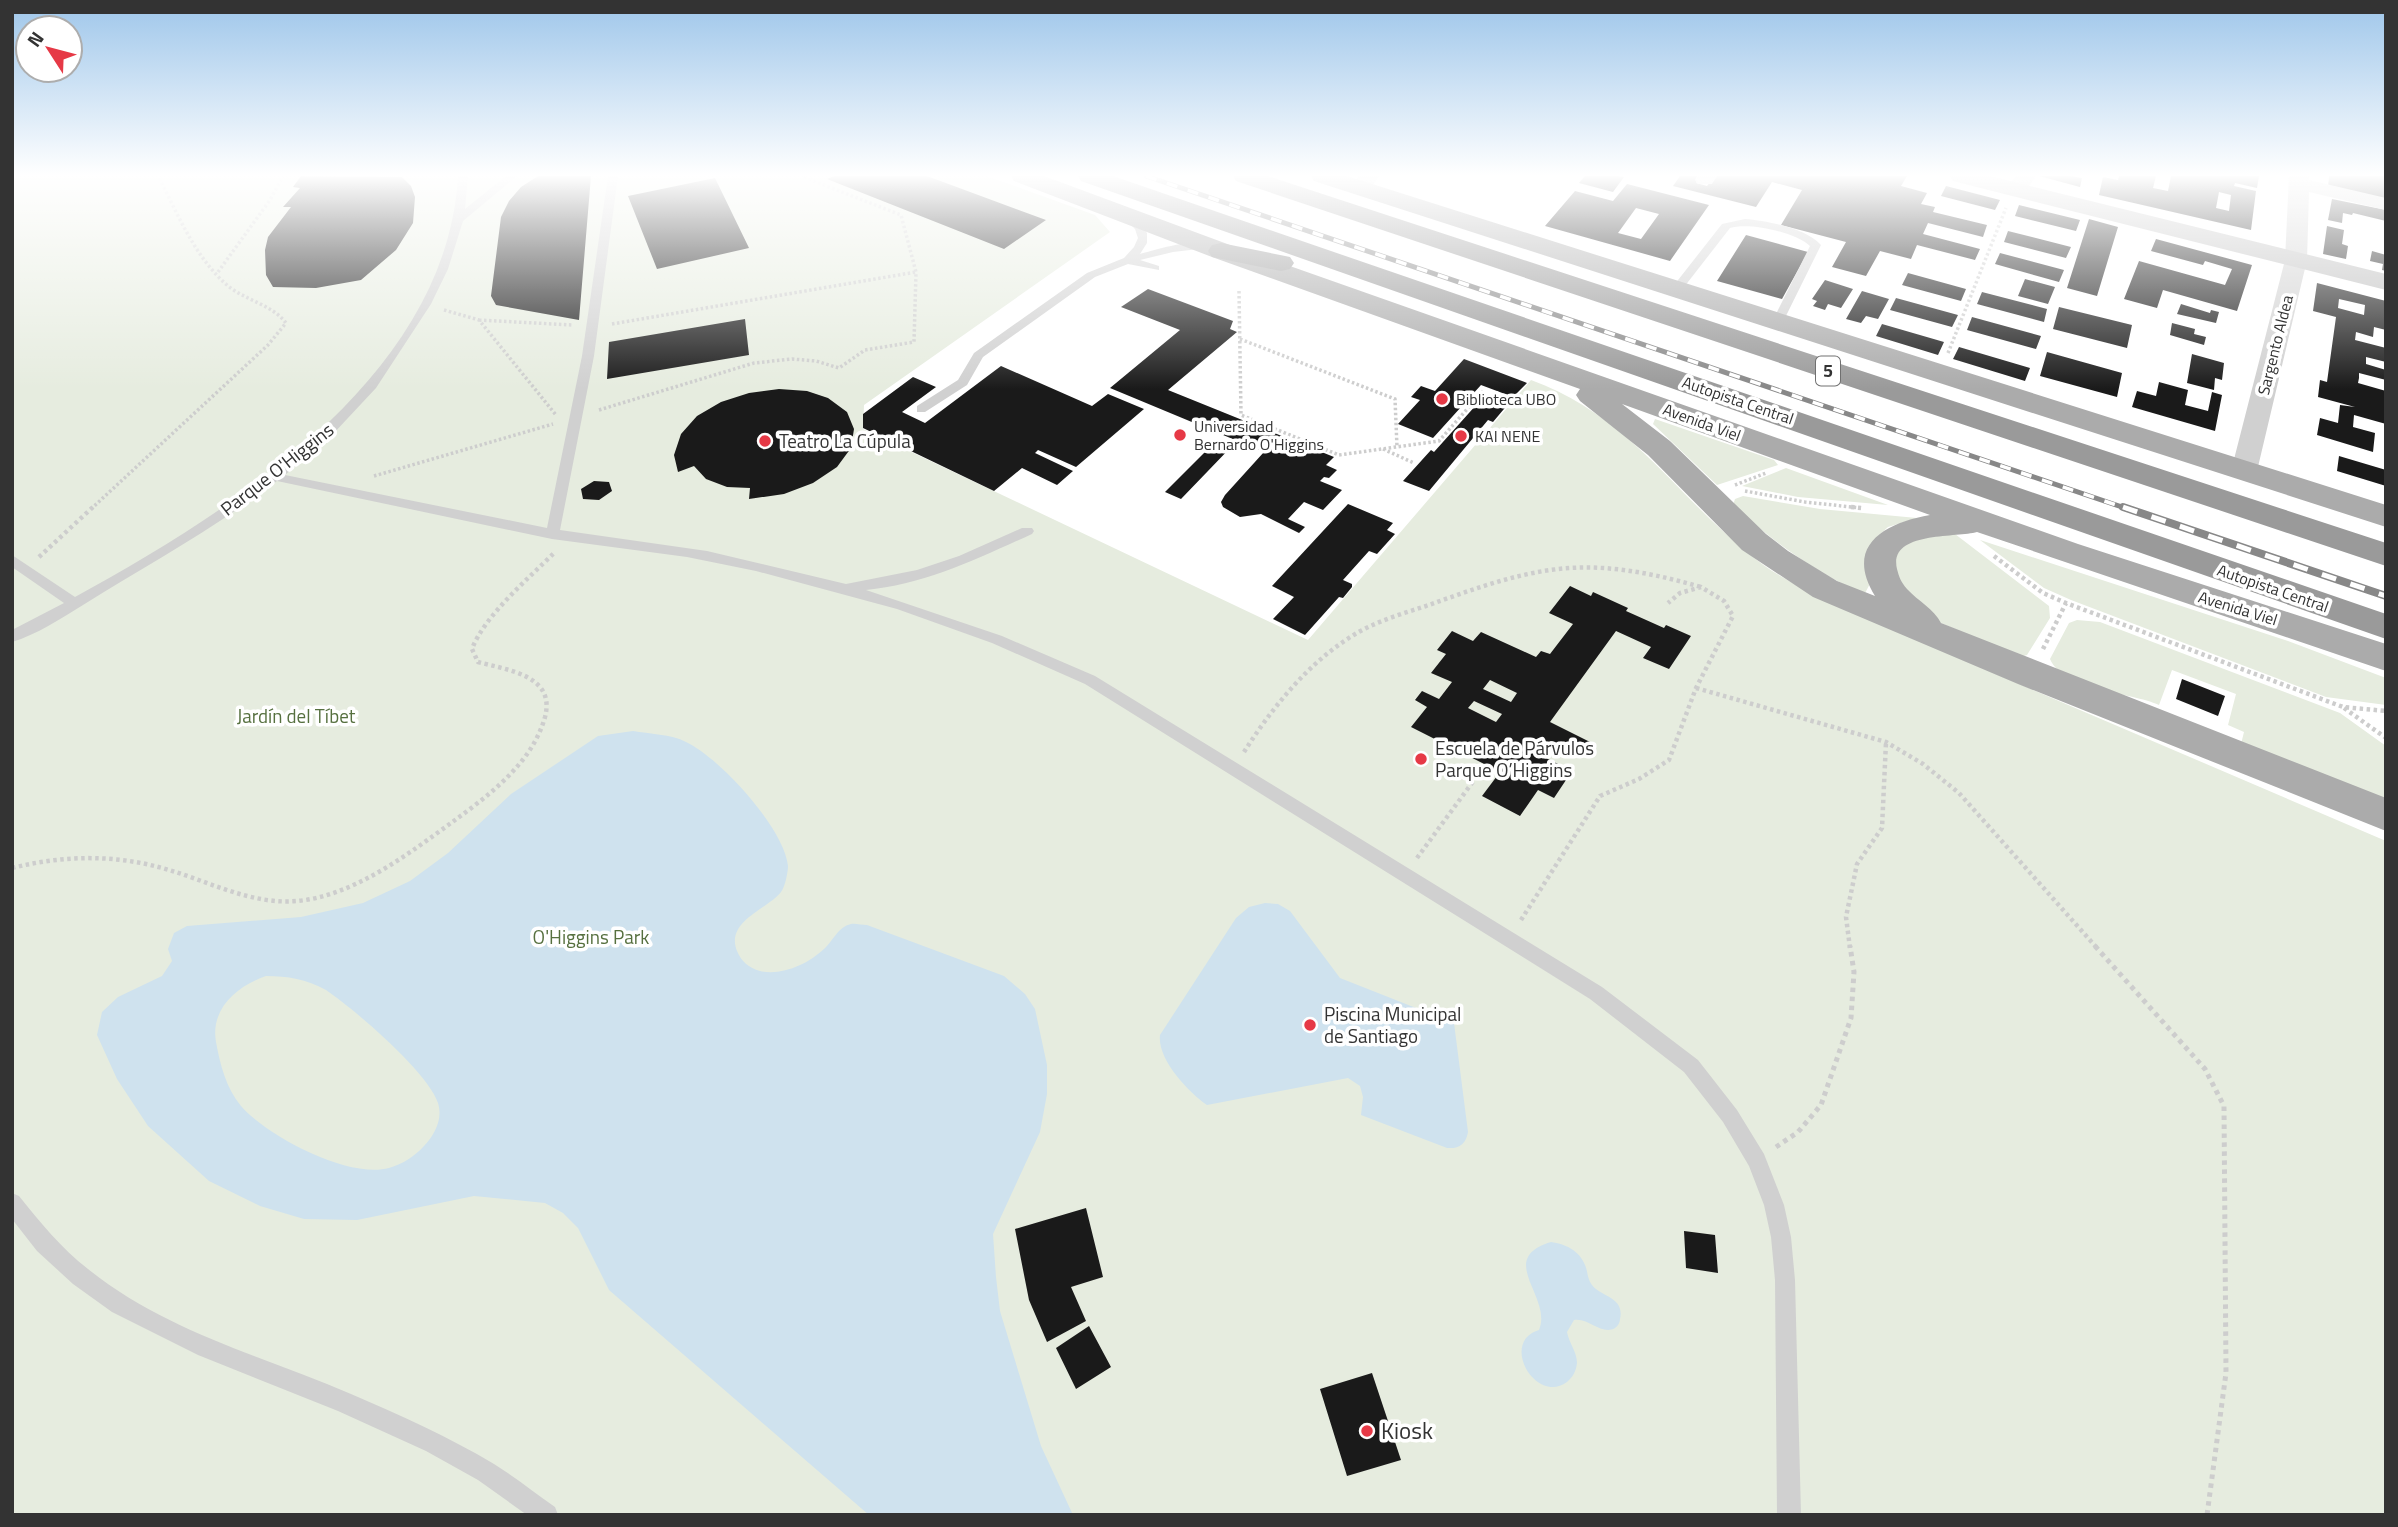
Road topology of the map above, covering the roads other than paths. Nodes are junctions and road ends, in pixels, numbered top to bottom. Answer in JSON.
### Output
{"nodes":[{"id":1,"x":450,"y":247,"type":"edge"},
{"id":2,"x":604,"y":247,"type":"edge"},
{"id":3,"x":1140,"y":247,"type":"edge"},
{"id":4,"x":1297,"y":247,"type":"edge"},
{"id":5,"x":1457,"y":247,"type":"edge"},
{"id":6,"x":1482,"y":247,"type":"edge"},
{"id":7,"x":1556,"y":247,"type":"edge"},
{"id":8,"x":1709,"y":247,"type":"edge"},
{"id":9,"x":1815,"y":247,"type":"edge"},
{"id":10,"x":2251,"y":247,"type":"edge"},
{"id":11,"x":2296,"y":247,"type":"edge"},
{"id":12,"x":1214,"y":248,"type":"junction"},
{"id":13,"x":1128,"y":260,"type":"junction"},
{"id":14,"x":2296,"y":260,"type":"junction"},
{"id":15,"x":1155,"y":268,"type":"dead end"},
{"id":16,"x":2386,"y":282,"type":"edge"},
{"id":17,"x":1569,"y":285,"type":"junction"},
{"id":18,"x":1677,"y":289,"type":"junction"},
{"id":19,"x":1497,"y":316,"type":"junction"},
{"id":20,"x":1778,"y":322,"type":"junction"},
{"id":21,"x":1558,"y":371,"type":"junction"},
{"id":22,"x":921,"y":409,"type":"dead end"},
{"id":23,"x":2244,"y":471,"type":"junction"},
{"id":24,"x":273,"y":476,"type":"junction"},
{"id":25,"x":2386,"y":516,"type":"edge"},
{"id":26,"x":1027,"y":531,"type":"dead end"},
{"id":27,"x":552,"y":534,"type":"junction"},
{"id":28,"x":1991,"y":540,"type":"junction"},
{"id":29,"x":2386,"y":555,"type":"edge"},
{"id":30,"x":12,"y":560,"type":"edge"},
{"id":31,"x":835,"y":586,"type":"junction"},
{"id":32,"x":75,"y":604,"type":"junction"},
{"id":33,"x":2386,"y":627,"type":"edge"},
{"id":34,"x":12,"y":637,"type":"edge"},
{"id":35,"x":1949,"y":640,"type":"junction"},
{"id":36,"x":2386,"y":658,"type":"edge"},
{"id":37,"x":2386,"y":816,"type":"edge"},
{"id":38,"x":12,"y":1203,"type":"edge"},
{"id":39,"x":1786,"y":1508,"type":"edge"},
{"id":40,"x":547,"y":1515,"type":"edge"}],
"edges":[{"from":1,"to":24,"type":"lane","name":"Parque O'Higgins"},
{"from":2,"to":27,"type":"lane"},
{"from":3,"to":13,"type":"lane"},
{"from":4,"to":19,"type":"highway","name":"Autopista Central"},
{"from":5,"to":17,"type":"highway","number":"5"},
{"from":6,"to":17,"type":"highway"},
{"from":7,"to":18,"type":"main road"},
{"from":8,"to":18,"type":"lane"},
{"from":9,"to":20,"type":"lane"},
{"from":10,"to":14,"type":"street"},
{"from":11,"to":14,"type":"street","name":"Sargento Aldea"},
{"from":12,"to":13,"type":"lane"},
{"from":12,"to":19,"type":"highway"},
{"from":12,"to":21,"type":"main road","name":"Avenida Viel"},
{"from":13,"to":15,"type":"lane"},
{"from":13,"to":22,"type":"lane"},
{"from":14,"to":16,"type":"street"},
{"from":14,"to":23,"type":"street","name":"Sargento Aldea"},
{"from":17,"to":29,"type":"highway","number":"5"},
{"from":18,"to":20,"type":"main road"},
{"from":19,"to":33,"type":"highway","name":"Autopista Central"},
{"from":20,"to":23,"type":"main road"},
{"from":21,"to":28,"type":"main road","name":"Avenida Viel"},
{"from":21,"to":35,"type":"main road"},
{"from":23,"to":25,"type":"main road"},
{"from":24,"to":27,"type":"lane"},
{"from":24,"to":32,"type":"lane","name":"Parque O'Higgins"},
{"from":26,"to":31,"type":"lane"},
{"from":27,"to":31,"type":"lane"},
{"from":28,"to":35,"type":"main road"},
{"from":28,"to":36,"type":"main road","name":"Avenida Viel"},
{"from":30,"to":32,"type":"lane"},
{"from":31,"to":39,"type":"lane"},
{"from":32,"to":34,"type":"lane","name":"Parque O'Higgins"},
{"from":35,"to":37,"type":"main road"},
{"from":38,"to":40,"type":"lane"}]}
